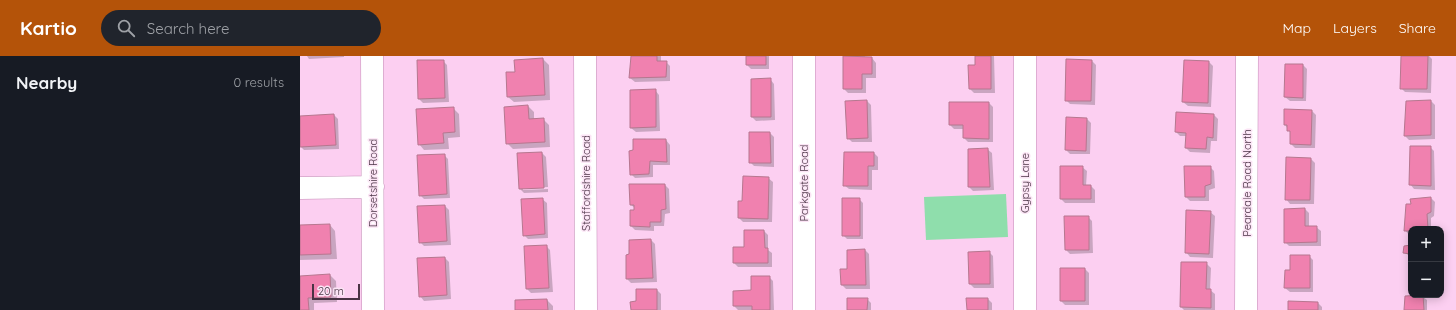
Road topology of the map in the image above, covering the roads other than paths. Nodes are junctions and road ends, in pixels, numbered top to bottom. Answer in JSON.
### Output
{"nodes":[{"id":1,"x":372,"y":56,"type":"edge"},
{"id":2,"x":585,"y":56,"type":"edge"},
{"id":3,"x":804,"y":56,"type":"edge"},
{"id":4,"x":1025,"y":56,"type":"edge"},
{"id":5,"x":1248,"y":56,"type":"edge"},
{"id":6,"x":373,"y":187,"type":"junction"},
{"id":7,"x":300,"y":188,"type":"edge"},
{"id":8,"x":373,"y":310,"type":"edge"},
{"id":9,"x":586,"y":310,"type":"edge"},
{"id":10,"x":804,"y":310,"type":"edge"},
{"id":11,"x":1025,"y":310,"type":"edge"},
{"id":12,"x":1246,"y":310,"type":"edge"}],
"edges":[{"from":1,"to":6,"type":"street","name":"Dorsetshire Road"},
{"from":2,"to":9,"type":"street","name":"Staffordshire Road"},
{"from":3,"to":10,"type":"street","name":"Parkgate Road"},
{"from":4,"to":11,"type":"street","name":"Gypsy Lane"},
{"from":5,"to":12,"type":"street","name":"Peardale Road North"},
{"from":6,"to":7,"type":"street"},
{"from":6,"to":8,"type":"street","name":"Dorsetshire Road"}]}
